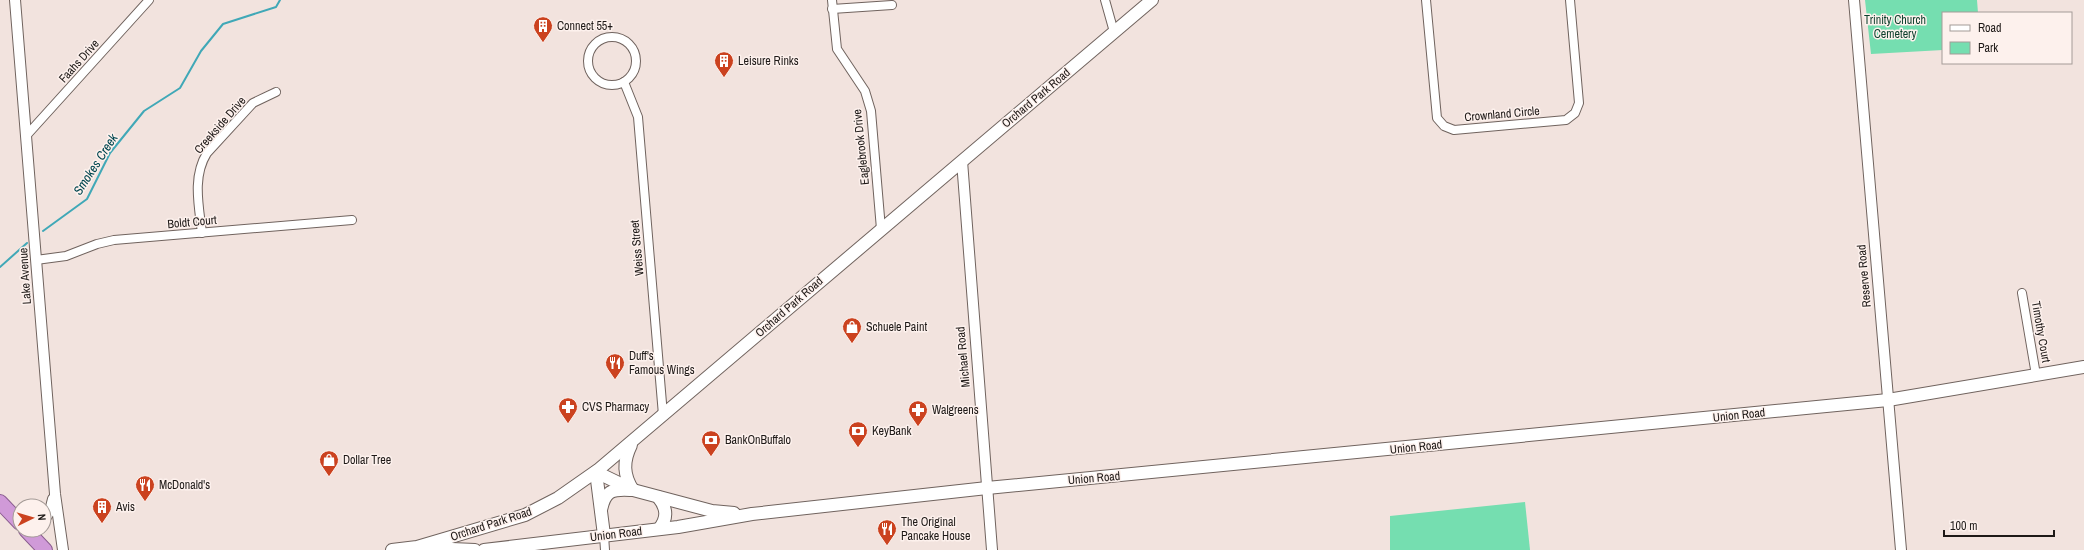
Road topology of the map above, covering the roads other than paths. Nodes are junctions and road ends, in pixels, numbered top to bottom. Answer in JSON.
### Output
{"nodes":[{"id":1,"x":15,"y":0,"type":"edge"},
{"id":2,"x":149,"y":0,"type":"edge"},
{"id":3,"x":832,"y":0,"type":"edge"},
{"id":4,"x":1105,"y":0,"type":"edge"},
{"id":5,"x":1152,"y":0,"type":"edge"},
{"id":6,"x":1426,"y":0,"type":"edge"},
{"id":7,"x":1570,"y":0,"type":"edge"},
{"id":8,"x":1854,"y":0,"type":"edge"},
{"id":9,"x":892,"y":5,"type":"dead end"},
{"id":10,"x":832,"y":9,"type":"junction"},
{"id":11,"x":1114,"y":32,"type":"junction"},
{"id":12,"x":624,"y":82,"type":"junction"},
{"id":13,"x":276,"y":92,"type":"dead end"},
{"id":14,"x":26,"y":136,"type":"junction"},
{"id":15,"x":962,"y":161,"type":"junction"},
{"id":16,"x":352,"y":220,"type":"dead end"},
{"id":17,"x":881,"y":229,"type":"junction"},
{"id":18,"x":202,"y":233,"type":"junction"},
{"id":19,"x":36,"y":260,"type":"junction"},
{"id":20,"x":2022,"y":293,"type":"dead end"},
{"id":21,"x":2084,"y":367,"type":"edge"},
{"id":22,"x":2036,"y":376,"type":"junction"},
{"id":23,"x":1888,"y":400,"type":"junction"},
{"id":24,"x":663,"y":415,"type":"junction"},
{"id":25,"x":632,"y":442,"type":"junction"},
{"id":26,"x":596,"y":472,"type":"junction"},
{"id":27,"x":987,"y":488,"type":"junction"},
{"id":28,"x":633,"y":490,"type":"junction"},
{"id":29,"x":55,"y":494,"type":"junction"},
{"id":30,"x":658,"y":497,"type":"junction"},
{"id":31,"x":0,"y":502,"type":"edge"},
{"id":32,"x":52,"y":504,"type":"edge"},
{"id":33,"x":12,"y":509,"type":"edge"},
{"id":34,"x":600,"y":513,"type":"junction"},
{"id":35,"x":12,"y":515,"type":"edge"},
{"id":36,"x":748,"y":515,"type":"junction"},
{"id":37,"x":659,"y":529,"type":"junction"},
{"id":38,"x":604,"y":535,"type":"junction"},
{"id":39,"x":34,"y":538,"type":"edge"},
{"id":40,"x":417,"y":547,"type":"junction"},
{"id":41,"x":45,"y":550,"type":"edge"},
{"id":42,"x":63,"y":550,"type":"edge"},
{"id":43,"x":392,"y":550,"type":"edge"},
{"id":44,"x":475,"y":550,"type":"edge"},
{"id":45,"x":484,"y":550,"type":"edge"},
{"id":46,"x":605,"y":550,"type":"edge"},
{"id":47,"x":992,"y":550,"type":"edge"},
{"id":48,"x":1901,"y":550,"type":"edge"}],
"edges":[{"from":1,"to":14,"type":"street","name":"Lake Avenue"},
{"from":2,"to":14,"type":"street","name":"Faahs Drive"},
{"from":3,"to":10,"type":"street","name":"Eaglebrook Drive"},
{"from":4,"to":11,"type":"street"},
{"from":5,"to":11,"type":"main road","name":"Orchard Park Road"},
{"from":6,"to":7,"type":"street","name":"Crownland Circle"},
{"from":8,"to":23,"type":"street","name":"Reserve Road"},
{"from":9,"to":10,"type":"street"},
{"from":10,"to":17,"type":"street","name":"Eaglebrook Drive"},
{"from":11,"to":15,"type":"main road","name":"Orchard Park Road"},
{"from":12,"to":12,"type":"street"},
{"from":12,"to":24,"type":"street","name":"Weiss Street"},
{"from":13,"to":18,"type":"street","name":"Creekside Drive"},
{"from":14,"to":19,"type":"street","name":"Lake Avenue"},
{"from":15,"to":17,"type":"main road","name":"Orchard Park Road"},
{"from":15,"to":27,"type":"street","name":"Michael Road"},
{"from":16,"to":18,"type":"street","name":"Boldt Court"},
{"from":17,"to":24,"type":"main road","name":"Orchard Park Road"},
{"from":18,"to":19,"type":"street","name":"Boldt Court"},
{"from":19,"to":29,"type":"street","name":"Lake Avenue"},
{"from":20,"to":22,"type":"street","name":"Timothy Court"},
{"from":21,"to":22,"type":"main road","name":"Union Road"},
{"from":22,"to":23,"type":"main road","name":"Union Road"},
{"from":23,"to":27,"type":"main road","name":"Union Road"},
{"from":23,"to":48,"type":"street","name":"Reserve Road"},
{"from":24,"to":25,"type":"main road","name":"Orchard Park Road"},
{"from":25,"to":26,"type":"main road","name":"Orchard Park Road"},
{"from":25,"to":28,"type":"main road"},
{"from":26,"to":28,"type":"main road","name":"Union Road"},
{"from":26,"to":34,"type":"main road"},
{"from":26,"to":40,"type":"main road","name":"Orchard Park Road"},
{"from":27,"to":36,"type":"main road","name":"Union Road"},
{"from":27,"to":47,"type":"street","name":"Michael Road"},
{"from":28,"to":30,"type":"main road","name":"Union Road"},
{"from":28,"to":34,"type":"main road"},
{"from":29,"to":32,"type":"street"},
{"from":29,"to":42,"type":"street","name":"Lake Avenue"},
{"from":30,"to":36,"type":"main road","name":"Union Road"},
{"from":30,"to":37,"type":"main road"},
{"from":31,"to":33,"type":"street"},
{"from":31,"to":35,"type":"highway"},
{"from":34,"to":38,"type":"main road"},
{"from":36,"to":37,"type":"main road","name":"Union Road"},
{"from":37,"to":38,"type":"main road","name":"Union Road"},
{"from":38,"to":45,"type":"main road","name":"Union Road"},
{"from":38,"to":46,"type":"street"},
{"from":39,"to":41,"type":"highway"},
{"from":40,"to":43,"type":"main road","name":"Orchard Park Road"},
{"from":40,"to":44,"type":"main road"}]}
